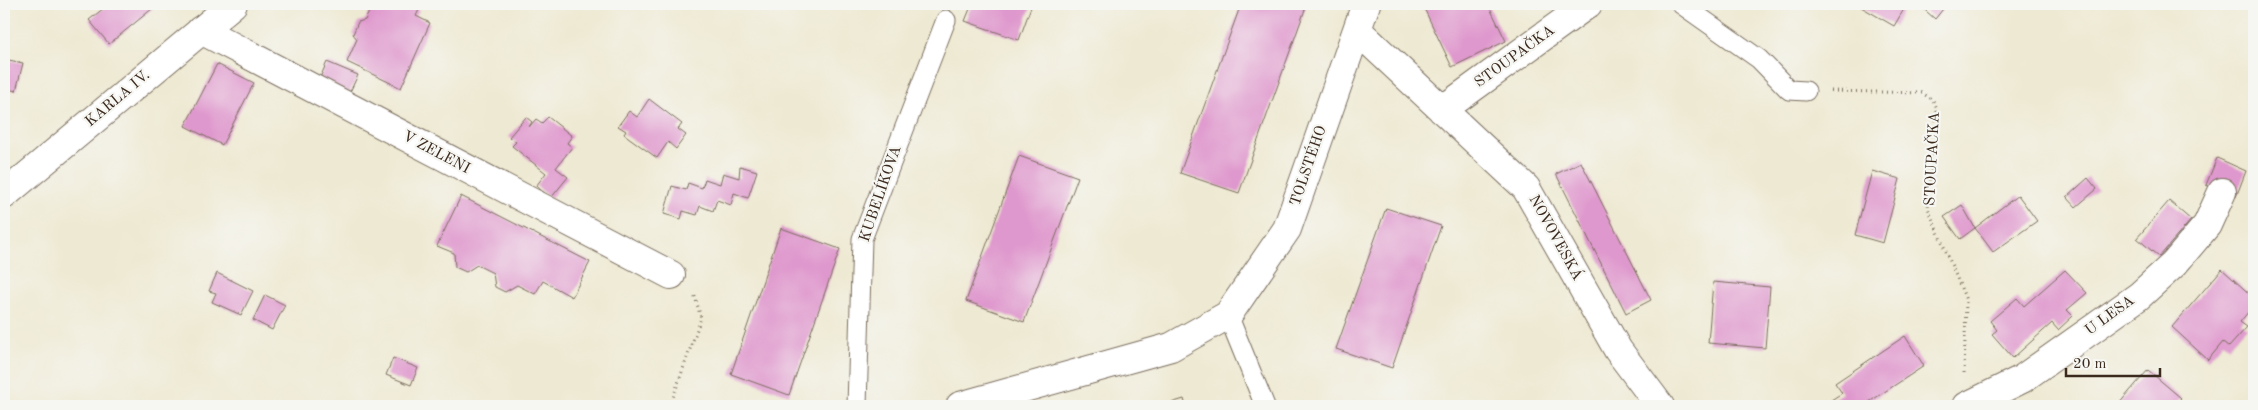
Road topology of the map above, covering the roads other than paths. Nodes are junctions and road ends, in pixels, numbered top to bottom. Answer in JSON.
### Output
{"nodes":[{"id":1,"x":233,"y":4,"type":"edge"},
{"id":2,"x":1366,"y":4,"type":"edge"},
{"id":3,"x":1588,"y":4,"type":"edge"},
{"id":4,"x":1680,"y":4,"type":"edge"},
{"id":5,"x":946,"y":20,"type":"dead end"},
{"id":6,"x":201,"y":30,"type":"junction"},
{"id":7,"x":1357,"y":30,"type":"junction"},
{"id":8,"x":1806,"y":91,"type":"road end"},
{"id":9,"x":1442,"y":110,"type":"junction"},
{"id":10,"x":2222,"y":192,"type":"dead end"},
{"id":11,"x":4,"y":195,"type":"edge"},
{"id":12,"x":671,"y":275,"type":"road end"},
{"id":13,"x":1228,"y":315,"type":"junction"},
{"id":14,"x":857,"y":406,"type":"edge"},
{"id":15,"x":960,"y":406,"type":"edge"},
{"id":16,"x":1265,"y":406,"type":"edge"},
{"id":17,"x":1660,"y":406,"type":"edge"},
{"id":18,"x":1967,"y":406,"type":"edge"}],
"edges":[{"from":1,"to":6,"type":"street","name":"KARLA IV."},
{"from":2,"to":7,"type":"street","name":"TOLSTÉHO"},
{"from":3,"to":9,"type":"street","name":"STOUPAČKA"},
{"from":4,"to":8,"type":"lane"},
{"from":5,"to":14,"type":"lane","name":"KUBELÍKOVA"},
{"from":6,"to":11,"type":"street","name":"KARLA IV."},
{"from":6,"to":12,"type":"street","name":"V ZELENI"},
{"from":7,"to":9,"type":"street","name":"NOVOVESKÁ"},
{"from":7,"to":13,"type":"street","name":"TOLSTÉHO"},
{"from":9,"to":17,"type":"street","name":"NOVOVESKÁ"},
{"from":10,"to":18,"type":"street","name":"U LESA"},
{"from":13,"to":15,"type":"street","name":"TOLSTÉHO"},
{"from":13,"to":16,"type":"lane"}]}
